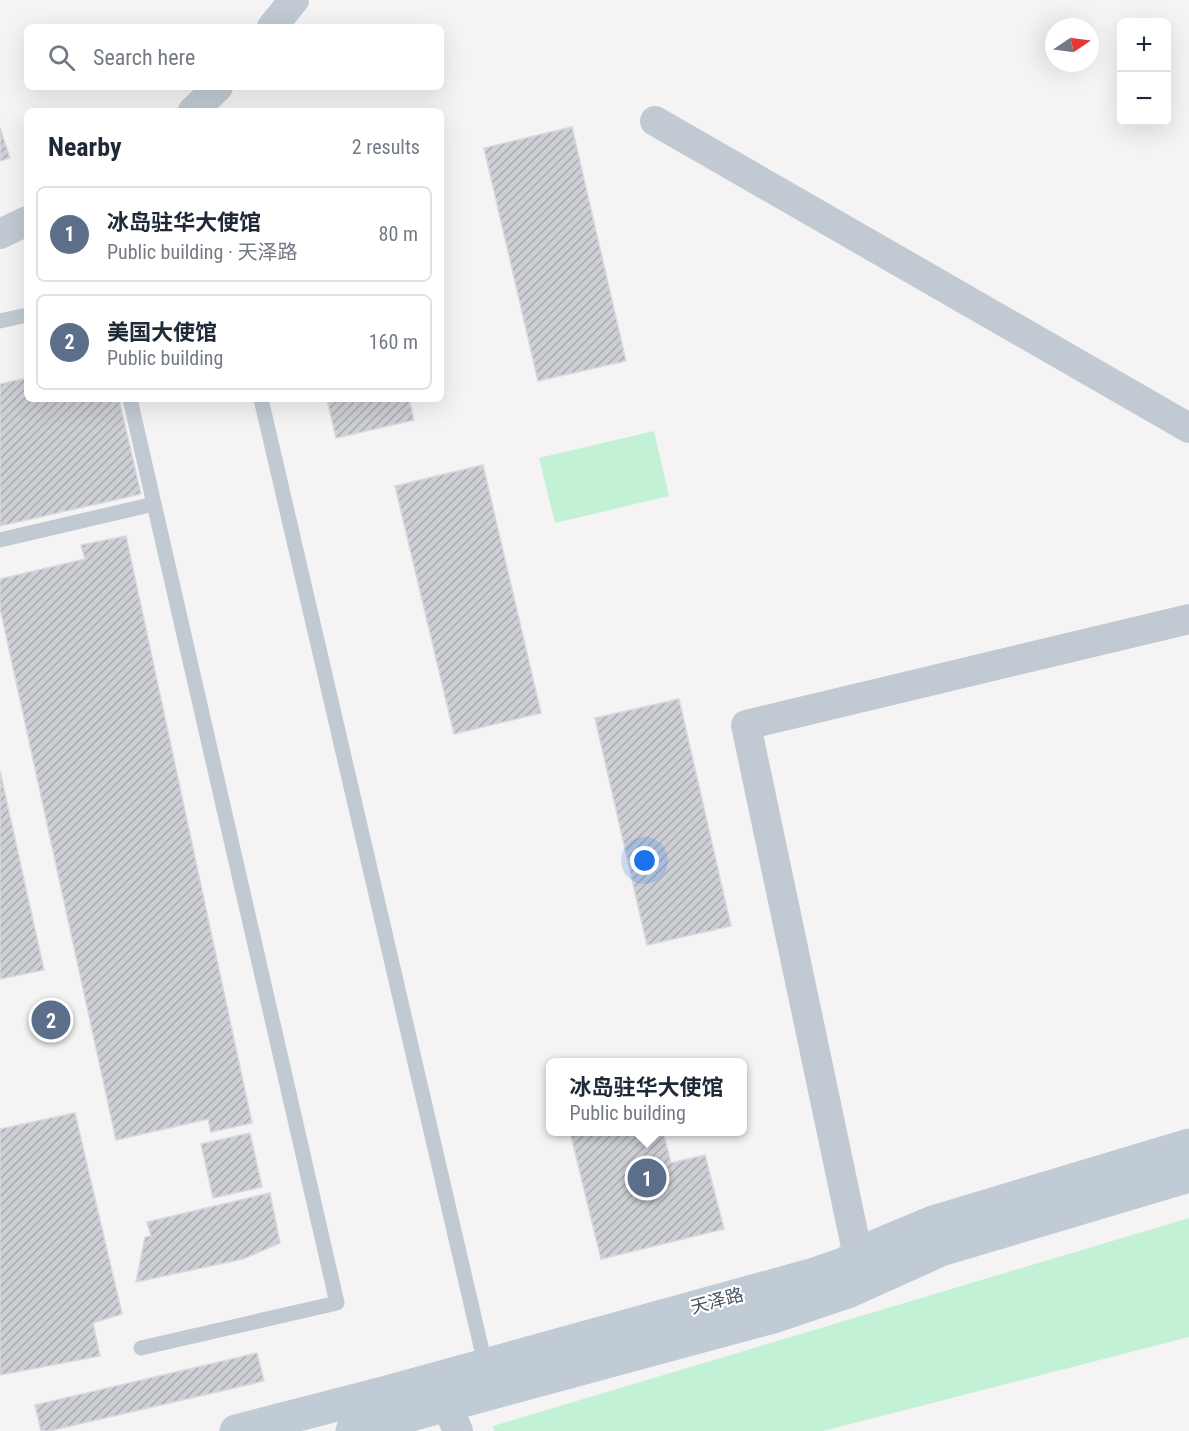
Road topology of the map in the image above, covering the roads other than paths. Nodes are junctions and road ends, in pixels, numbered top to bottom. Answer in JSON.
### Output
{"nodes":[{"id":1,"x":294,"y":0,"type":"edge"},
{"id":2,"x":274,"y":24,"type":"edge"},
{"id":3,"x":215,"y":90,"type":"edge"},
{"id":4,"x":197,"y":108,"type":"edge"},
{"id":5,"x":655,"y":121,"type":"dead end"},
{"id":6,"x":24,"y":222,"type":"edge"},
{"id":7,"x":0,"y":234,"type":"edge"},
{"id":8,"x":24,"y":316,"type":"edge"},
{"id":9,"x":0,"y":321,"type":"edge"},
{"id":10,"x":131,"y":402,"type":"edge"},
{"id":11,"x":262,"y":402,"type":"edge"},
{"id":12,"x":1189,"y":428,"type":"edge"},
{"id":13,"x":154,"y":504,"type":"junction"},
{"id":14,"x":0,"y":540,"type":"edge"},
{"id":15,"x":1189,"y":619,"type":"edge"},
{"id":16,"x":1189,"y":1145,"type":"edge"},
{"id":17,"x":1189,"y":1176,"type":"edge"},
{"id":18,"x":858,"y":1256,"type":"junction"},
{"id":19,"x":141,"y":1348,"type":"dead end"},
{"id":20,"x":485,"y":1364,"type":"junction"},
{"id":21,"x":452,"y":1418,"type":"edge"},
{"id":22,"x":236,"y":1431,"type":"edge"},
{"id":23,"x":352,"y":1431,"type":"edge"}],
"edges":[{"from":1,"to":2,"type":"street"},
{"from":3,"to":4,"type":"street"},
{"from":5,"to":12,"type":"street"},
{"from":6,"to":7,"type":"street"},
{"from":8,"to":9,"type":"lane"},
{"from":10,"to":13,"type":"lane"},
{"from":11,"to":20,"type":"lane"},
{"from":13,"to":14,"type":"lane"},
{"from":13,"to":19,"type":"lane"},
{"from":15,"to":18,"type":"street"},
{"from":16,"to":18,"type":"street","name":"天泽路"},
{"from":17,"to":21,"type":"street","name":"天泽路"},
{"from":18,"to":20,"type":"street","name":"天泽路"},
{"from":20,"to":22,"type":"street","name":"天泽路"},
{"from":21,"to":23,"type":"street","name":"天泽路"}]}
